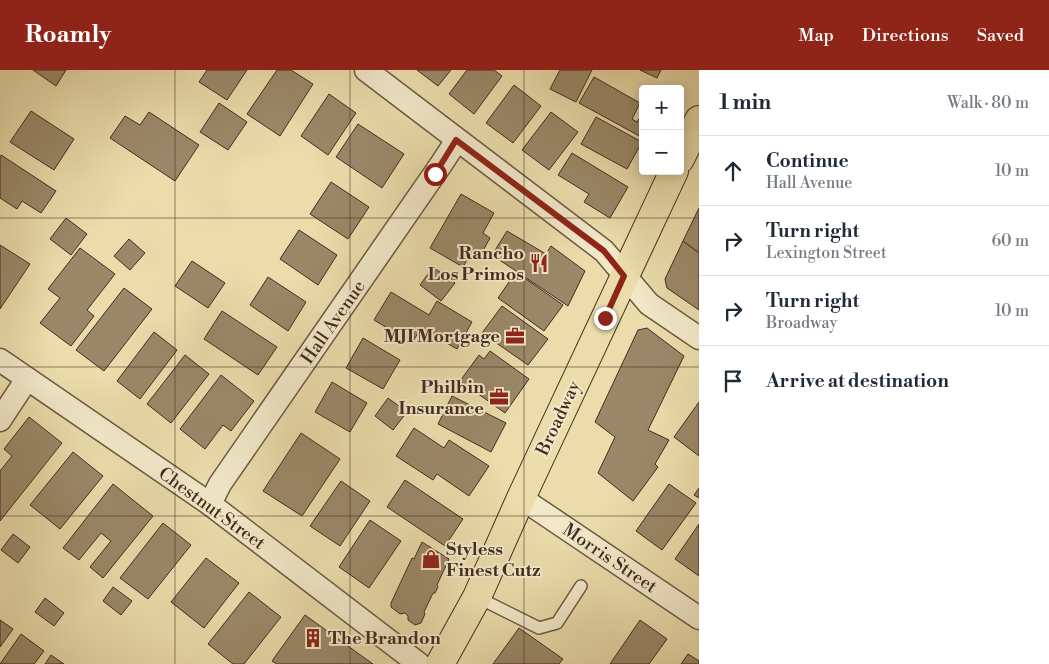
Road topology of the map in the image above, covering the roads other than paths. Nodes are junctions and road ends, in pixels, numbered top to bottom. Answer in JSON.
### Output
{"nodes":[{"id":1,"x":366,"y":70,"type":"edge"},
{"id":2,"x":699,"y":120,"type":"edge"},
{"id":3,"x":456,"y":140,"type":"junction"},
{"id":4,"x":684,"y":151,"type":"edge"},
{"id":5,"x":672,"y":175,"type":"edge"},
{"id":6,"x":624,"y":276,"type":"junction"},
{"id":7,"x":699,"y":338,"type":"edge"},
{"id":8,"x":0,"y":360,"type":"edge"},
{"id":9,"x":27,"y":380,"type":"junction"},
{"id":10,"x":0,"y":420,"type":"edge"},
{"id":11,"x":521,"y":498,"type":"junction"},
{"id":12,"x":210,"y":504,"type":"junction"},
{"id":13,"x":581,"y":586,"type":"dead end"},
{"id":14,"x":477,"y":597,"type":"junction"},
{"id":15,"x":699,"y":618,"type":"edge"},
{"id":16,"x":419,"y":664,"type":"edge"},
{"id":17,"x":440,"y":664,"type":"edge"}],
"edges":[{"from":1,"to":3,"type":"street"},
{"from":2,"to":4,"type":"main road"},
{"from":3,"to":6,"type":"street"},
{"from":3,"to":12,"type":"street","name":"Hall Avenue"},
{"from":5,"to":6,"type":"main road","name":"Broadway"},
{"from":6,"to":7,"type":"street"},
{"from":6,"to":11,"type":"main road","name":"Broadway"},
{"from":8,"to":9,"type":"street","name":"Chestnut Street"},
{"from":9,"to":10,"type":"street"},
{"from":9,"to":12,"type":"street","name":"Chestnut Street"},
{"from":11,"to":14,"type":"main road","name":"Broadway"},
{"from":11,"to":15,"type":"street","name":"Morris Street"},
{"from":12,"to":16,"type":"street","name":"Chestnut Street"},
{"from":13,"to":14,"type":"lane"},
{"from":14,"to":17,"type":"main road","name":"Broadway"}]}
